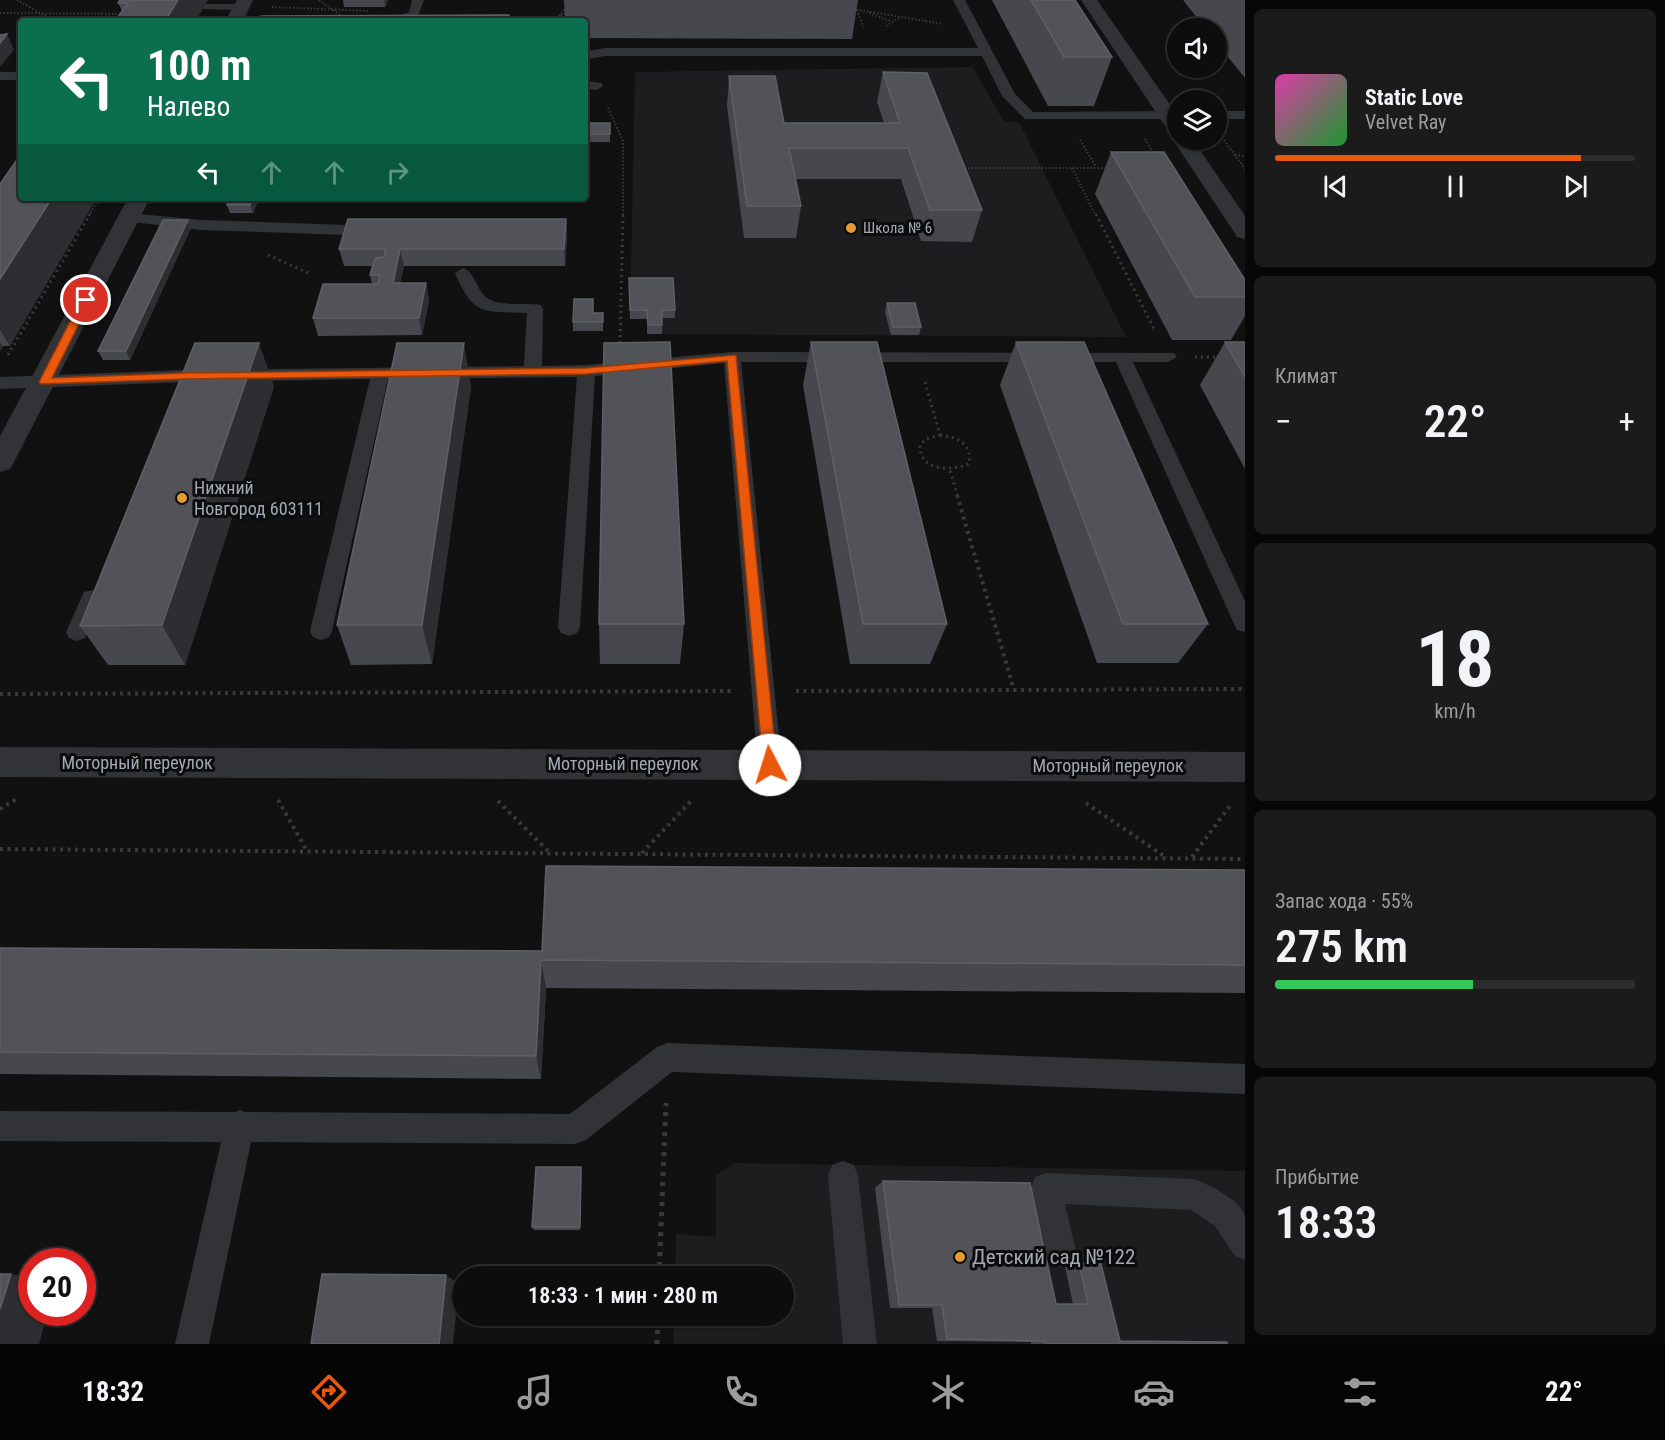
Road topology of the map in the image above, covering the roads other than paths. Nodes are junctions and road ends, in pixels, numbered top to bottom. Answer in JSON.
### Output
{"nodes":[{"id":1,"x":418,"y":0,"type":"edge"},
{"id":2,"x":959,"y":0,"type":"edge"},
{"id":3,"x":1089,"y":0,"type":"edge"},
{"id":4,"x":204,"y":7,"type":"dead end"},
{"id":5,"x":240,"y":9,"type":"edge"},
{"id":6,"x":401,"y":18,"type":"edge"},
{"id":7,"x":984,"y":52,"type":"junction"},
{"id":8,"x":588,"y":55,"type":"edge"},
{"id":9,"x":0,"y":76,"type":"edge"},
{"id":10,"x":18,"y":76,"type":"edge"},
{"id":11,"x":1167,"y":108,"type":"edge"},
{"id":12,"x":1167,"y":115,"type":"edge"},
{"id":13,"x":1227,"y":115,"type":"edge"},
{"id":14,"x":1245,"y":115,"type":"edge"},
{"id":15,"x":1190,"y":150,"type":"edge"},
{"id":16,"x":133,"y":208,"type":"edge"},
{"id":17,"x":347,"y":230,"type":"edge"},
{"id":18,"x":1245,"y":232,"type":"edge"},
{"id":19,"x":463,"y":273,"type":"dead end"},
{"id":20,"x":732,"y":357,"type":"junction"},
{"id":21,"x":1168,"y":357,"type":"road end"},
{"id":22,"x":1123,"y":359,"type":"junction"},
{"id":23,"x":586,"y":371,"type":"junction"},
{"id":24,"x":533,"y":372,"type":"junction"},
{"id":25,"x":380,"y":374,"type":"junction"},
{"id":26,"x":186,"y":376,"type":"junction"},
{"id":27,"x":44,"y":382,"type":"junction"},
{"id":28,"x":0,"y":383,"type":"edge"},
{"id":29,"x":177,"y":397,"type":"edge"},
{"id":30,"x":0,"y":462,"type":"edge"},
{"id":31,"x":100,"y":579,"type":"edge"},
{"id":32,"x":1245,"y":624,"type":"edge"},
{"id":33,"x":569,"y":627,"type":"dead end"},
{"id":34,"x":321,"y":631,"type":"dead end"},
{"id":35,"x":77,"y":632,"type":"dead end"},
{"id":36,"x":0,"y":762,"type":"edge"},
{"id":37,"x":770,"y":765,"type":"junction"},
{"id":38,"x":1242,"y":781,"type":"edge"},
{"id":39,"x":1245,"y":1079,"type":"edge"},
{"id":40,"x":240,"y":1125,"type":"junction"},
{"id":41,"x":0,"y":1126,"type":"edge"},
{"id":42,"x":843,"y":1176,"type":"dead end"},
{"id":43,"x":1245,"y":1244,"type":"edge"},
{"id":44,"x":1060,"y":1251,"type":"dead end"},
{"id":45,"x":192,"y":1344,"type":"edge"},
{"id":46,"x":860,"y":1344,"type":"edge"}],
"edges":[{"from":1,"to":6,"type":"lane"},
{"from":2,"to":7,"type":"lane"},
{"from":3,"to":11,"type":"street"},
{"from":4,"to":5,"type":"lane"},
{"from":7,"to":8,"type":"lane"},
{"from":7,"to":12,"type":"lane"},
{"from":9,"to":10,"type":"lane"},
{"from":13,"to":14,"type":"lane"},
{"from":15,"to":18,"type":"street"},
{"from":16,"to":17,"type":"lane"},
{"from":16,"to":27,"type":"street"},
{"from":19,"to":24,"type":"lane"},
{"from":20,"to":22,"type":"lane"},
{"from":20,"to":23,"type":"lane"},
{"from":20,"to":37,"type":"lane"},
{"from":21,"to":22,"type":"lane"},
{"from":22,"to":32,"type":"lane"},
{"from":23,"to":24,"type":"lane"},
{"from":23,"to":33,"type":"lane"},
{"from":24,"to":25,"type":"lane"},
{"from":25,"to":26,"type":"lane"},
{"from":25,"to":34,"type":"lane"},
{"from":26,"to":27,"type":"lane"},
{"from":26,"to":29,"type":"lane"},
{"from":27,"to":28,"type":"lane"},
{"from":27,"to":30,"type":"street"},
{"from":31,"to":35,"type":"lane"},
{"from":36,"to":37,"type":"street","name":"Моторный переулок"},
{"from":37,"to":38,"type":"street","name":"Моторный переулок"},
{"from":39,"to":40,"type":"lane"},
{"from":40,"to":41,"type":"lane"},
{"from":40,"to":45,"type":"lane"},
{"from":42,"to":46,"type":"lane"},
{"from":43,"to":44,"type":"lane"}]}
